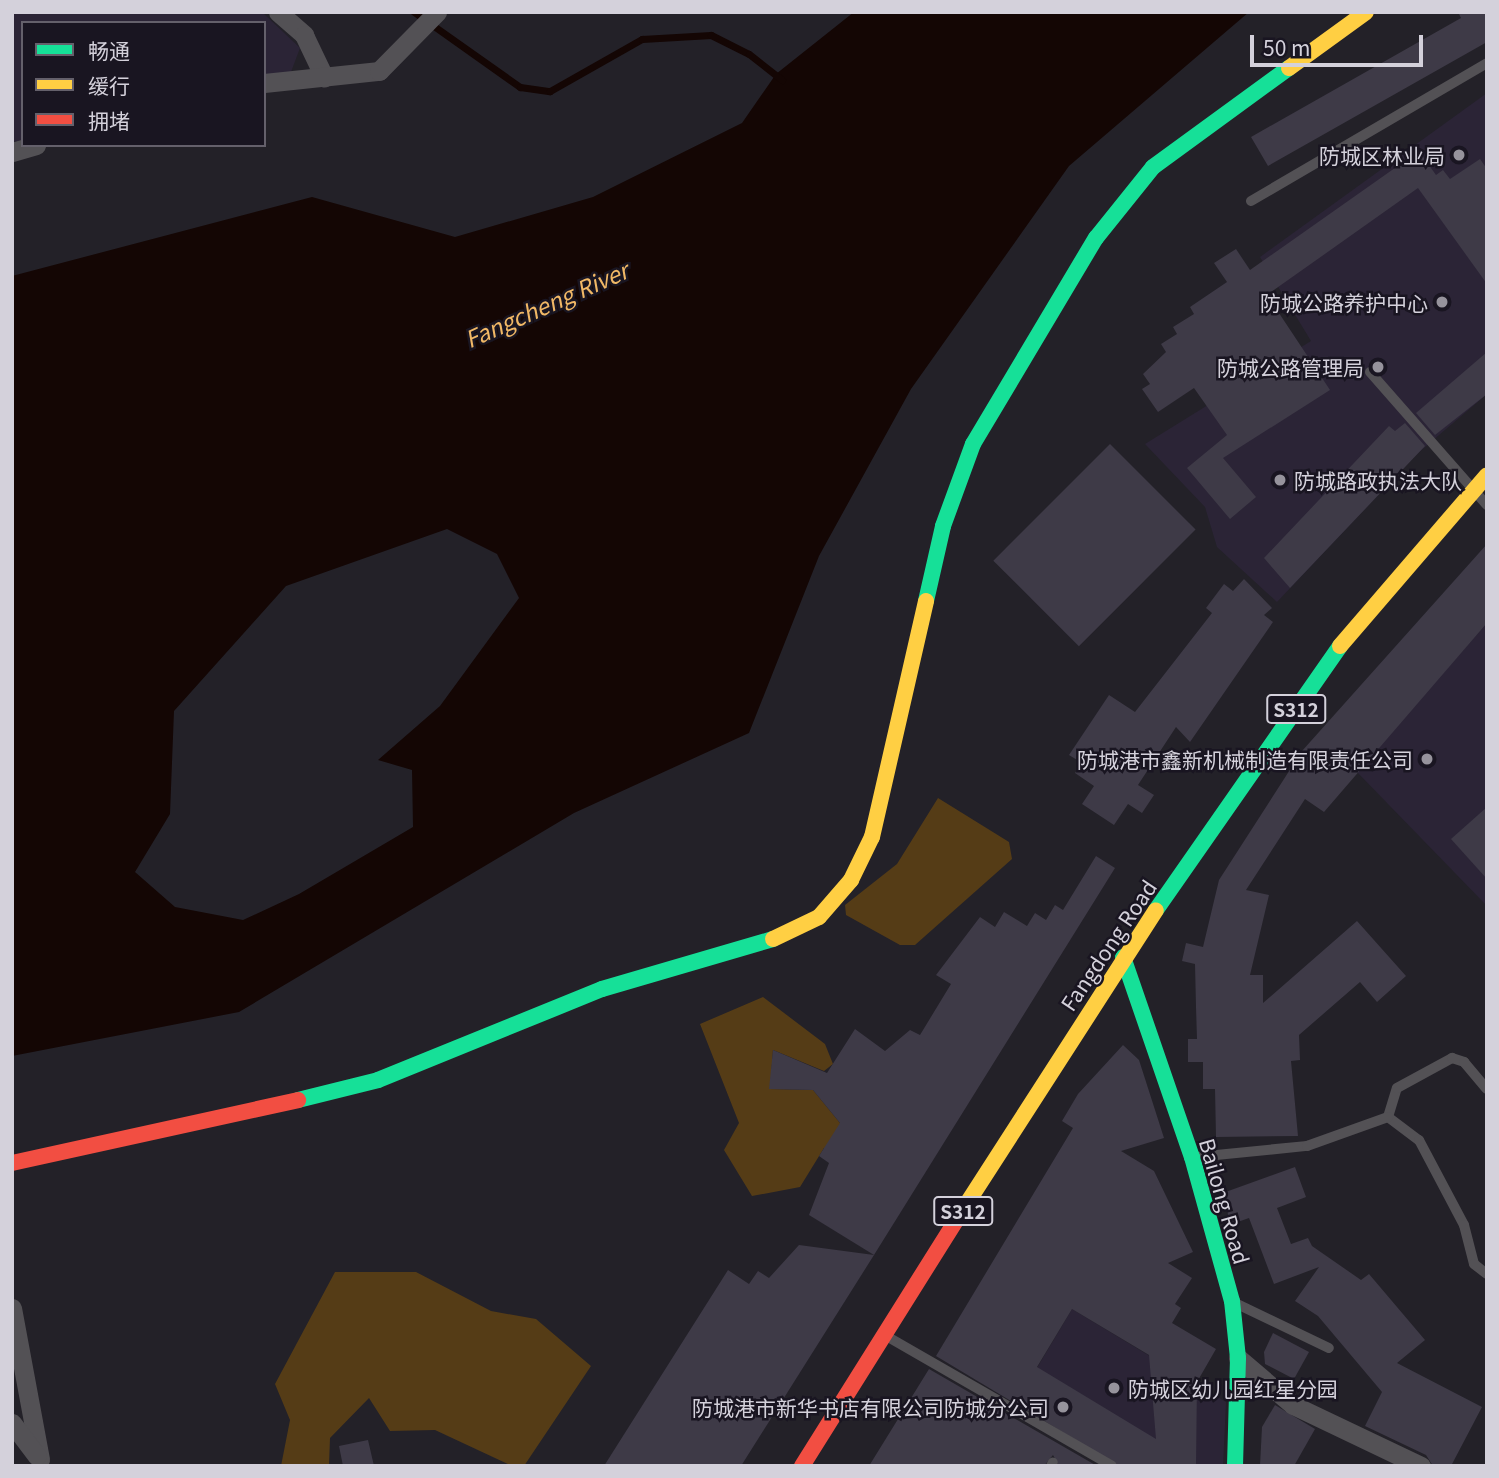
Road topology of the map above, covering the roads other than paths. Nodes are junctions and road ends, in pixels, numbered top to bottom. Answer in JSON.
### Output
{"nodes":[{"id":1,"x":278,"y":12,"type":"edge"},
{"id":2,"x":437,"y":12,"type":"edge"},
{"id":3,"x":1366,"y":12,"type":"edge"},
{"id":4,"x":1487,"y":63,"type":"edge"},
{"id":5,"x":324,"y":77,"type":"junction"},
{"id":6,"x":266,"y":83,"type":"edge"},
{"id":7,"x":29,"y":147,"type":"edge"},
{"id":8,"x":12,"y":152,"type":"edge"},
{"id":9,"x":1251,"y":201,"type":"dead end"},
{"id":10,"x":1370,"y":372,"type":"dead end"},
{"id":11,"x":1487,"y":475,"type":"edge"},
{"id":12,"x":1472,"y":488,"type":"junction"},
{"id":13,"x":1487,"y":505,"type":"edge"},
{"id":14,"x":1123,"y":957,"type":"junction"},
{"id":15,"x":1487,"y":1088,"type":"edge"},
{"id":16,"x":1388,"y":1117,"type":"junction"},
{"id":17,"x":1192,"y":1157,"type":"junction"},
{"id":18,"x":12,"y":1164,"type":"edge"},
{"id":19,"x":1487,"y":1274,"type":"edge"},
{"id":20,"x":1232,"y":1301,"type":"junction"},
{"id":21,"x":12,"y":1308,"type":"edge"},
{"id":22,"x":885,"y":1335,"type":"junction"},
{"id":23,"x":1329,"y":1348,"type":"dead end"},
{"id":24,"x":1238,"y":1358,"type":"junction"},
{"id":25,"x":12,"y":1423,"type":"edge"},
{"id":26,"x":12,"y":1448,"type":"edge"},
{"id":27,"x":45,"y":1462,"type":"edge"},
{"id":28,"x":802,"y":1466,"type":"edge"},
{"id":29,"x":1112,"y":1466,"type":"edge"},
{"id":30,"x":1235,"y":1466,"type":"edge"},
{"id":31,"x":1421,"y":1466,"type":"edge"}],
"edges":[{"from":1,"to":5,"type":"street"},
{"from":2,"to":5,"type":"street"},
{"from":3,"to":18,"type":"street"},
{"from":4,"to":9,"type":"lane"},
{"from":5,"to":6,"type":"street"},
{"from":7,"to":8,"type":"street"},
{"from":10,"to":12,"type":"lane"},
{"from":11,"to":12,"type":"street","name":"Fangdong Road","number":"S312"},
{"from":12,"to":13,"type":"lane"},
{"from":12,"to":14,"type":"street","name":"Fangdong Road","number":"S312"},
{"from":14,"to":17,"type":"street","name":"Bailong Road"},
{"from":14,"to":22,"type":"street","name":"Fangdong Road","number":"S312"},
{"from":15,"to":16,"type":"lane"},
{"from":16,"to":17,"type":"lane"},
{"from":16,"to":19,"type":"lane"},
{"from":17,"to":20,"type":"street","name":"Bailong Road"},
{"from":20,"to":23,"type":"lane"},
{"from":20,"to":24,"type":"street","name":"Bailong Road"},
{"from":21,"to":27,"type":"street"},
{"from":22,"to":28,"type":"street","name":"Fangdong Road","number":"S312"},
{"from":22,"to":29,"type":"lane"},
{"from":24,"to":30,"type":"street","name":"Bailong Road"},
{"from":24,"to":31,"type":"street"},
{"from":25,"to":27,"type":"street"},
{"from":26,"to":27,"type":"street"}]}
